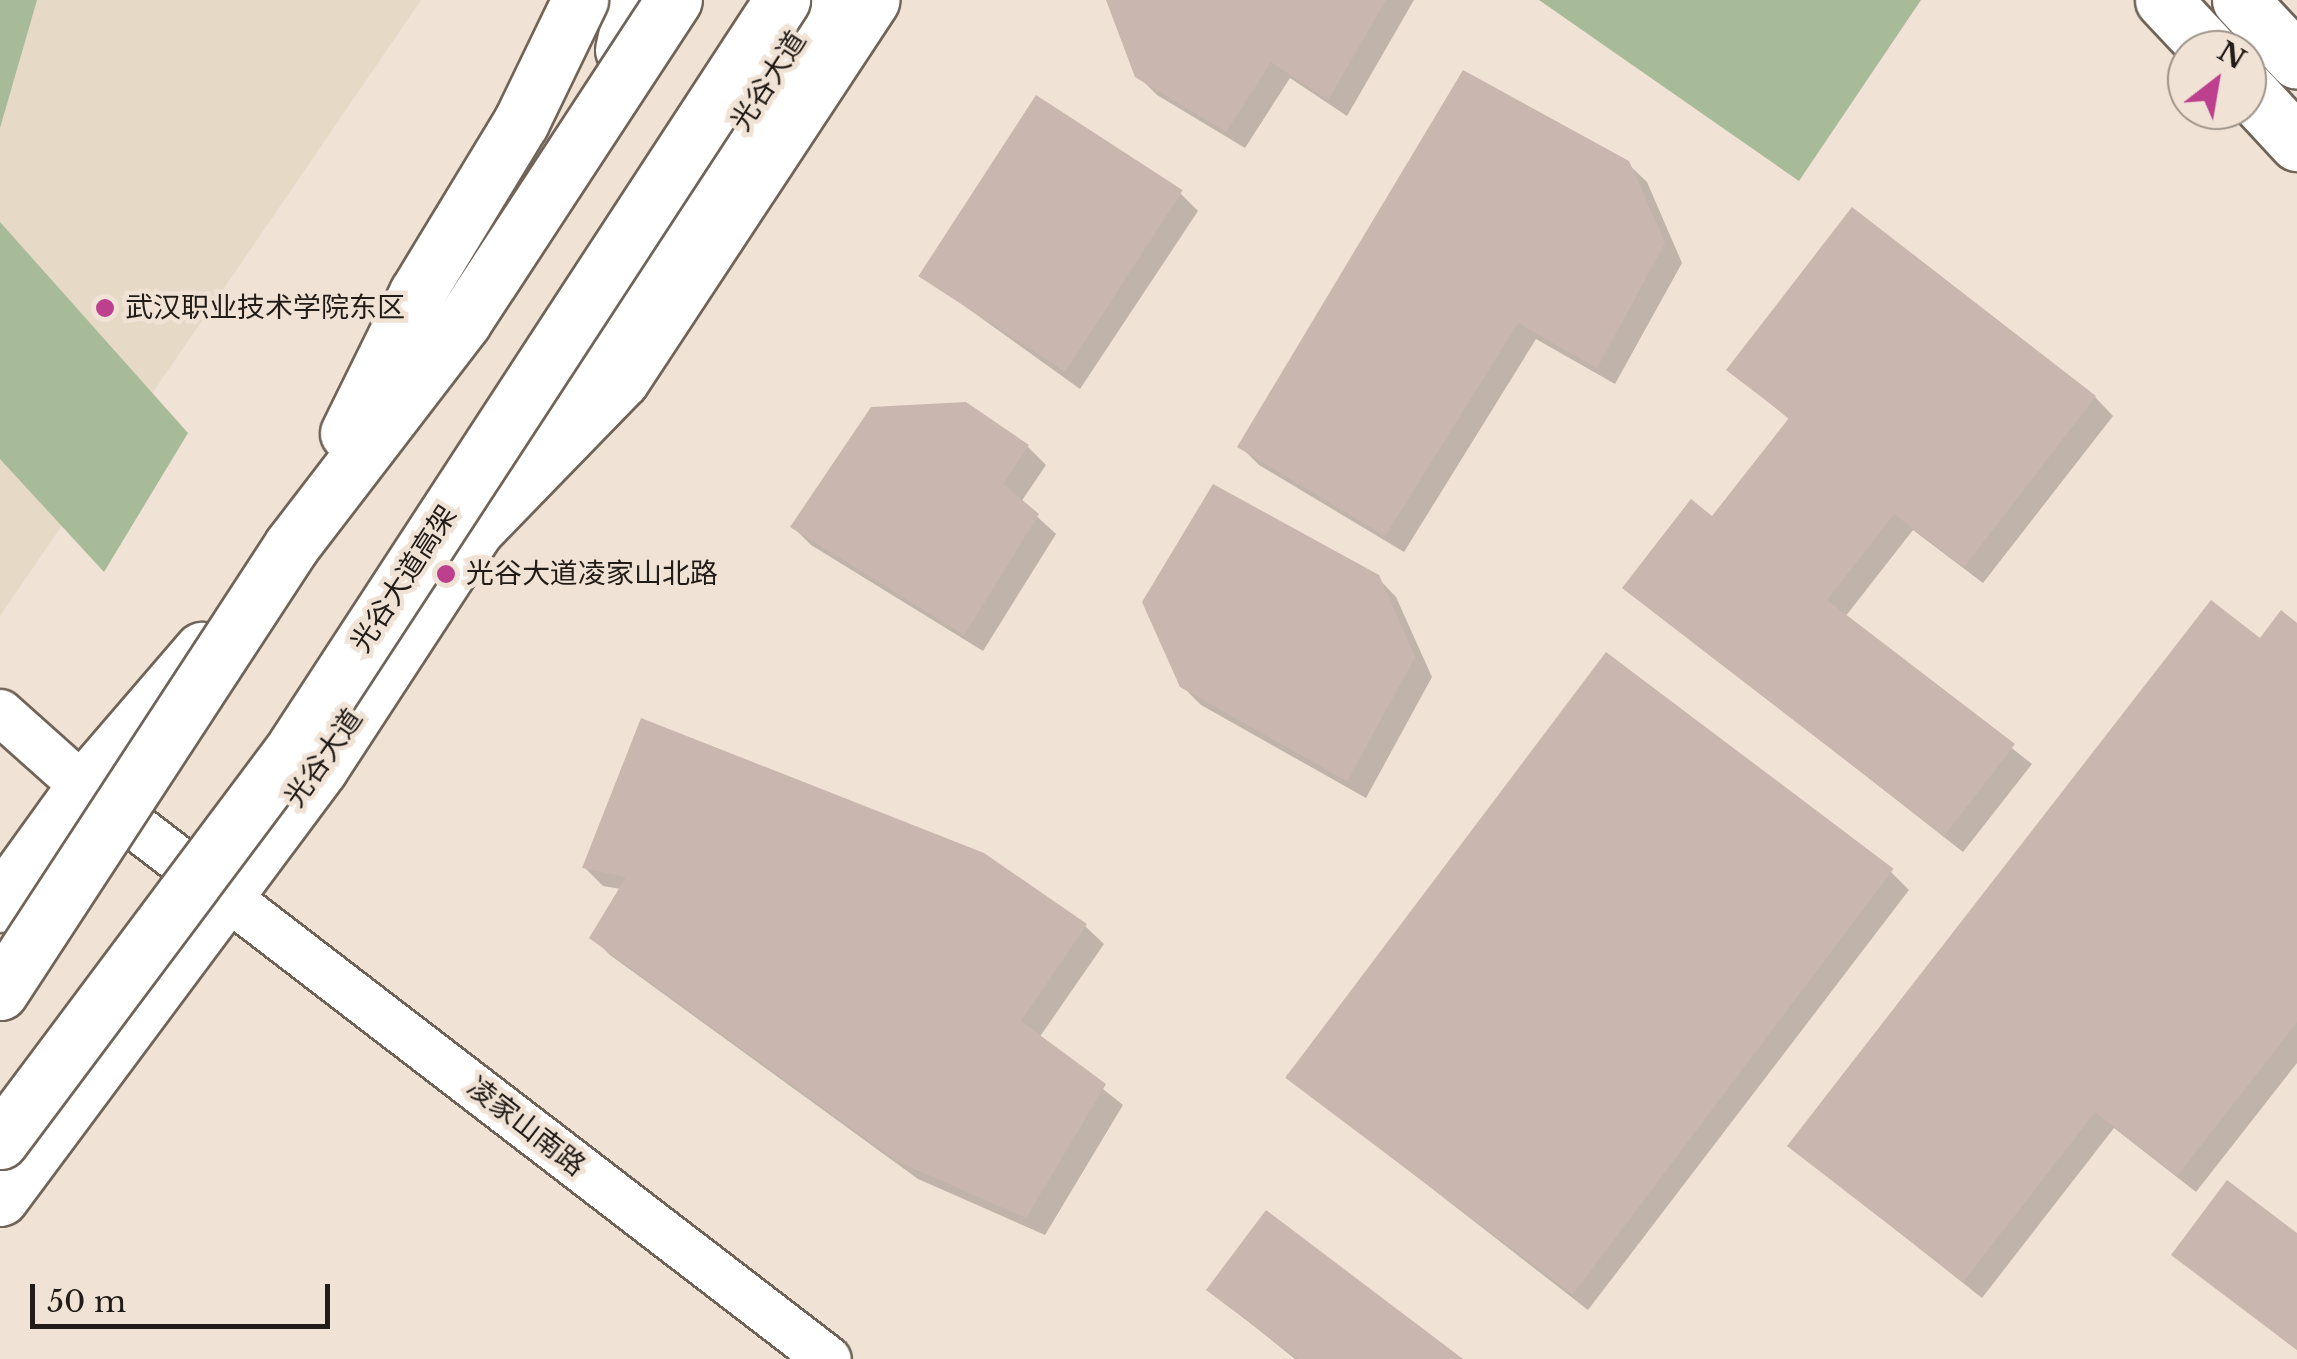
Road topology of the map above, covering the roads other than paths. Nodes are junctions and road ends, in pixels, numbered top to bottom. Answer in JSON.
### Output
{"nodes":[{"id":1,"x":580,"y":0,"type":"edge"},
{"id":2,"x":656,"y":0,"type":"edge"},
{"id":3,"x":674,"y":0,"type":"edge"},
{"id":4,"x":782,"y":0,"type":"edge"},
{"id":5,"x":822,"y":0,"type":"edge"},
{"id":6,"x":872,"y":0,"type":"edge"},
{"id":7,"x":2163,"y":0,"type":"edge"},
{"id":8,"x":2240,"y":0,"type":"edge"},
{"id":9,"x":629,"y":25,"type":"edge"},
{"id":10,"x":2191,"y":30,"type":"edge"},
{"id":11,"x":2297,"y":61,"type":"edge"},
{"id":12,"x":2267,"y":110,"type":"edge"},
{"id":13,"x":2297,"y":142,"type":"edge"},
{"id":14,"x":476,"y":529,"type":"junction"},
{"id":15,"x":292,"y":545,"type":"junction"},
{"id":16,"x":0,"y":712,"type":"edge"},
{"id":17,"x":84,"y":787,"type":"junction"},
{"id":18,"x":224,"y":895,"type":"junction"},
{"id":19,"x":0,"y":904,"type":"edge"},
{"id":20,"x":0,"y":992,"type":"edge"},
{"id":21,"x":0,"y":1141,"type":"edge"},
{"id":22,"x":0,"y":1198,"type":"edge"},
{"id":23,"x":828,"y":1359,"type":"edge"}],
"edges":[{"from":1,"to":15,"type":"main road","bridge":true},
{"from":2,"to":9,"type":"main road"},
{"from":3,"to":15,"type":"main road","bridge":true},
{"from":4,"to":21,"type":"main road","name":"光谷大道高架","bridge":true},
{"from":5,"to":14,"type":"main road","name":"光谷大道"},
{"from":6,"to":14,"type":"main road"},
{"from":7,"to":10,"type":"main road"},
{"from":8,"to":11,"type":"main road"},
{"from":9,"to":17,"type":"main road"},
{"from":12,"to":13,"type":"main road"},
{"from":14,"to":18,"type":"main road","name":"光谷大道"},
{"from":15,"to":20,"type":"main road","bridge":true},
{"from":16,"to":17,"type":"street","name":"凌家山南路"},
{"from":17,"to":18,"type":"street","name":"凌家山南路"},
{"from":17,"to":19,"type":"main road"},
{"from":18,"to":22,"type":"main road","name":"光谷大道"},
{"from":18,"to":23,"type":"street","name":"凌家山南路"}]}
